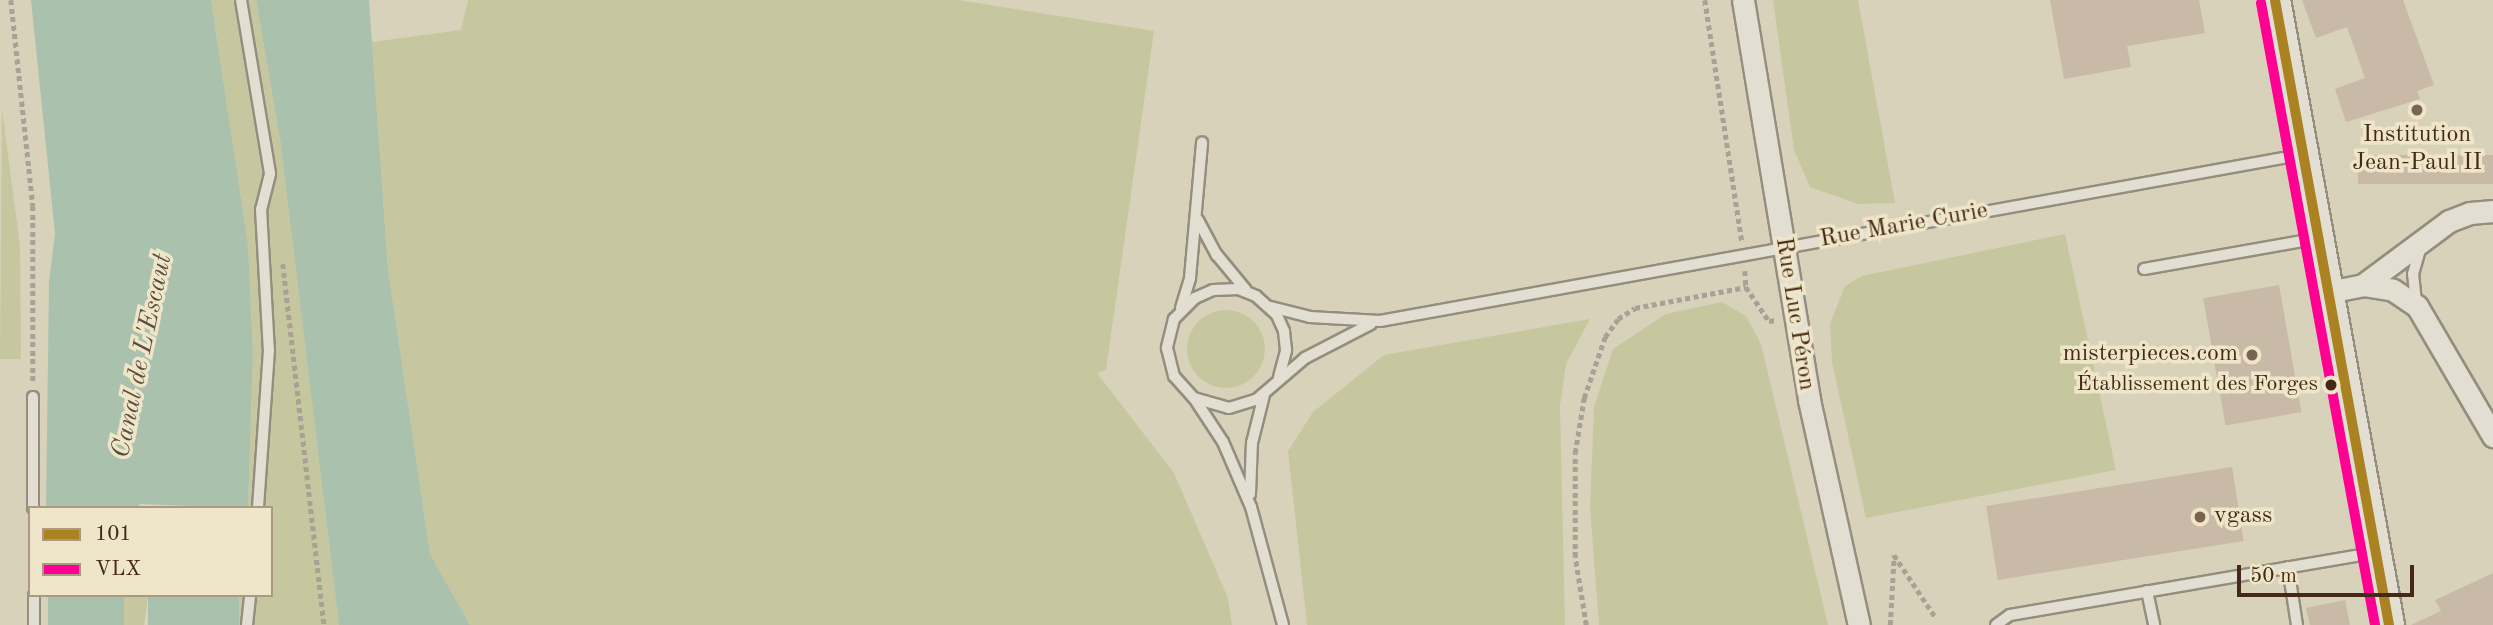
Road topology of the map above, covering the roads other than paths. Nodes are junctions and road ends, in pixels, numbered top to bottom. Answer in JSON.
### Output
{"nodes":[{"id":1,"x":241,"y":0,"type":"edge"},
{"id":2,"x":1743,"y":0,"type":"edge"},
{"id":3,"x":2275,"y":0,"type":"edge"},
{"id":4,"x":1202,"y":143,"type":"dead end"},
{"id":5,"x":2303,"y":154,"type":"junction"},
{"id":6,"x":2493,"y":211,"type":"edge"},
{"id":7,"x":1198,"y":218,"type":"junction"},
{"id":8,"x":2424,"y":237,"type":"junction"},
{"id":9,"x":2318,"y":238,"type":"junction"},
{"id":10,"x":1783,"y":248,"type":"junction"},
{"id":11,"x":2144,"y":269,"type":"dead end"},
{"id":12,"x":2363,"y":285,"type":"junction"},
{"id":13,"x":1248,"y":292,"type":"junction"},
{"id":14,"x":2328,"y":292,"type":"junction"},
{"id":15,"x":2417,"y":306,"type":"junction"},
{"id":16,"x":1271,"y":307,"type":"junction"},
{"id":17,"x":1180,"y":311,"type":"junction"},
{"id":18,"x":1380,"y":321,"type":"junction"},
{"id":19,"x":1279,"y":377,"type":"junction"},
{"id":20,"x":1264,"y":395,"type":"junction"},
{"id":21,"x":33,"y":397,"type":"road end"},
{"id":22,"x":1194,"y":398,"type":"junction"},
{"id":23,"x":2493,"y":436,"type":"edge"},
{"id":24,"x":33,"y":506,"type":"edge"},
{"id":25,"x":258,"y":506,"type":"edge"},
{"id":26,"x":1251,"y":507,"type":"junction"},
{"id":27,"x":2375,"y":553,"type":"junction"},
{"id":28,"x":2288,"y":567,"type":"junction"},
{"id":29,"x":2147,"y":591,"type":"junction"},
{"id":30,"x":34,"y":597,"type":"edge"},
{"id":31,"x":250,"y":597,"type":"edge"},
{"id":32,"x":34,"y":625,"type":"edge"},
{"id":33,"x":247,"y":625,"type":"edge"},
{"id":34,"x":1283,"y":625,"type":"edge"},
{"id":35,"x":1858,"y":625,"type":"edge"},
{"id":36,"x":1996,"y":625,"type":"edge"},
{"id":37,"x":2154,"y":625,"type":"edge"},
{"id":38,"x":2297,"y":625,"type":"edge"},
{"id":39,"x":2389,"y":625,"type":"edge"}],
"edges":[{"from":1,"to":25,"type":"lane"},
{"from":2,"to":10,"type":"street","name":"Rue Luc Péron"},
{"from":3,"to":5,"type":"street"},
{"from":4,"to":7,"type":"lane"},
{"from":5,"to":9,"type":"street"},
{"from":5,"to":10,"type":"lane","name":"Rue Marie Curie"},
{"from":6,"to":8,"type":"street"},
{"from":7,"to":13,"type":"lane"},
{"from":7,"to":17,"type":"lane"},
{"from":8,"to":12,"type":"street"},
{"from":8,"to":15,"type":"lane"},
{"from":9,"to":11,"type":"lane"},
{"from":9,"to":14,"type":"street"},
{"from":10,"to":18,"type":"lane","name":"Rue Marie Curie"},
{"from":10,"to":35,"type":"street","name":"Rue Luc Péron"},
{"from":12,"to":14,"type":"street"},
{"from":12,"to":15,"type":"street"},
{"from":13,"to":16,"type":"lane"},
{"from":13,"to":17,"type":"lane"},
{"from":14,"to":27,"type":"street"},
{"from":15,"to":23,"type":"street"},
{"from":16,"to":18,"type":"lane","name":"Rue Marie Curie"},
{"from":16,"to":19,"type":"lane"},
{"from":17,"to":22,"type":"lane"},
{"from":18,"to":19,"type":"lane","name":"Rue Marie Curie"},
{"from":19,"to":20,"type":"lane"},
{"from":20,"to":22,"type":"lane"},
{"from":20,"to":26,"type":"lane"},
{"from":21,"to":24,"type":"lane"},
{"from":22,"to":26,"type":"lane"},
{"from":26,"to":34,"type":"lane"},
{"from":27,"to":28,"type":"lane"},
{"from":27,"to":39,"type":"street"},
{"from":28,"to":29,"type":"lane"},
{"from":28,"to":38,"type":"lane"},
{"from":29,"to":36,"type":"lane"},
{"from":29,"to":37,"type":"lane"},
{"from":30,"to":32,"type":"lane"},
{"from":31,"to":33,"type":"lane"}]}
